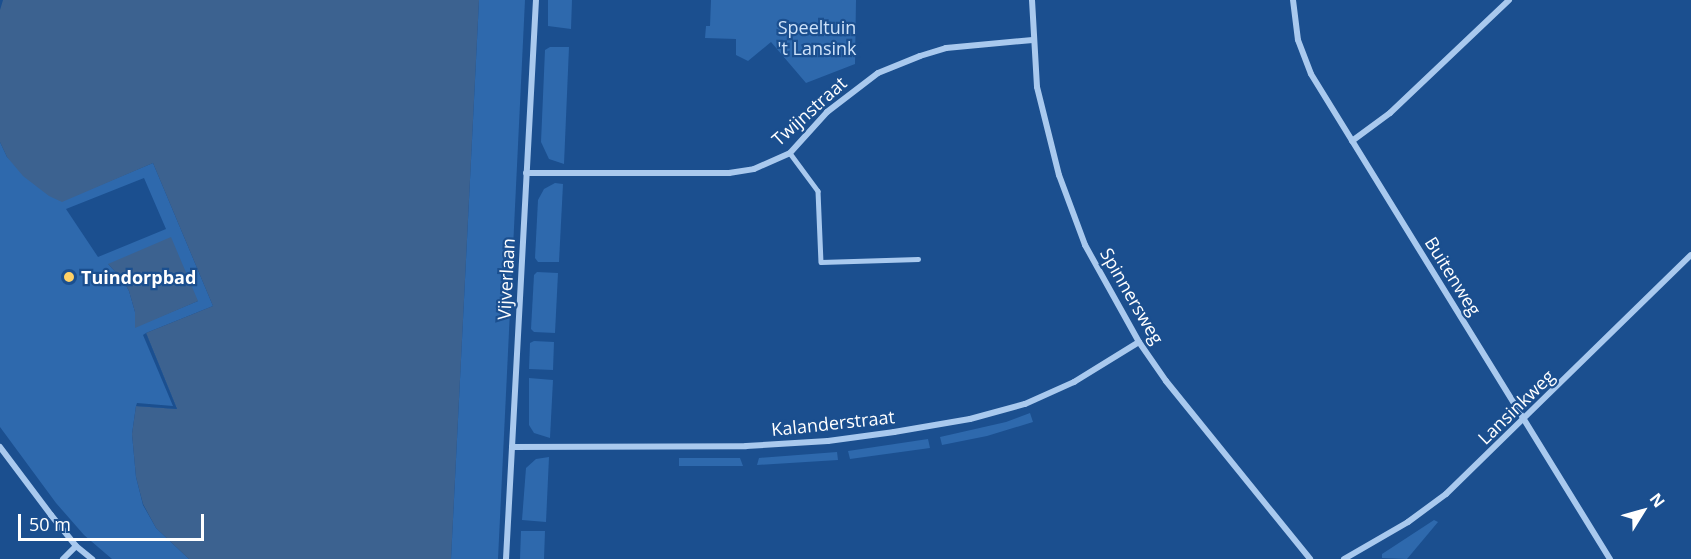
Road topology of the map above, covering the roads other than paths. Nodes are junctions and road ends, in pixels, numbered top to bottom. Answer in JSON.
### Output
{"nodes":[{"id":1,"x":536,"y":0,"type":"edge"},
{"id":2,"x":1032,"y":0,"type":"edge"},
{"id":3,"x":1293,"y":0,"type":"edge"},
{"id":4,"x":1509,"y":0,"type":"edge"},
{"id":5,"x":1034,"y":40,"type":"junction"},
{"id":6,"x":1352,"y":141,"type":"junction"},
{"id":7,"x":790,"y":153,"type":"junction"},
{"id":8,"x":526,"y":173,"type":"junction"},
{"id":9,"x":1691,"y":255,"type":"edge"},
{"id":10,"x":918,"y":259,"type":"dead end"},
{"id":11,"x":1139,"y":342,"type":"junction"},
{"id":12,"x":1524,"y":421,"type":"junction"},
{"id":13,"x":0,"y":447,"type":"edge"},
{"id":14,"x":512,"y":447,"type":"junction"},
{"id":15,"x":76,"y":546,"type":"junction"},
{"id":16,"x":63,"y":559,"type":"edge"},
{"id":17,"x":92,"y":559,"type":"edge"},
{"id":18,"x":506,"y":559,"type":"edge"},
{"id":19,"x":1310,"y":559,"type":"edge"},
{"id":20,"x":1344,"y":559,"type":"edge"},
{"id":21,"x":1610,"y":559,"type":"edge"}],
"edges":[{"from":1,"to":8,"type":"street","name":"Vijverlaan"},
{"from":2,"to":5,"type":"street","name":"Spinnersweg"},
{"from":3,"to":6,"type":"street","name":"Buitenweg"},
{"from":4,"to":6,"type":"street"},
{"from":5,"to":7,"type":"street","name":"Twijnstraat"},
{"from":5,"to":11,"type":"street","name":"Spinnersweg"},
{"from":6,"to":12,"type":"street","name":"Buitenweg"},
{"from":7,"to":8,"type":"street","name":"Twijnstraat"},
{"from":7,"to":10,"type":"lane"},
{"from":8,"to":14,"type":"street","name":"Vijverlaan"},
{"from":9,"to":12,"type":"street","name":"Lansinkweg"},
{"from":11,"to":14,"type":"street","name":"Kalanderstraat"},
{"from":11,"to":19,"type":"street","name":"Spinnersweg"},
{"from":12,"to":20,"type":"street","name":"Lansinkweg"},
{"from":12,"to":21,"type":"street","name":"Buitenweg"},
{"from":13,"to":15,"type":"street"},
{"from":14,"to":18,"type":"street","name":"Vijverlaan"},
{"from":15,"to":16,"type":"street"},
{"from":15,"to":17,"type":"street"}]}
